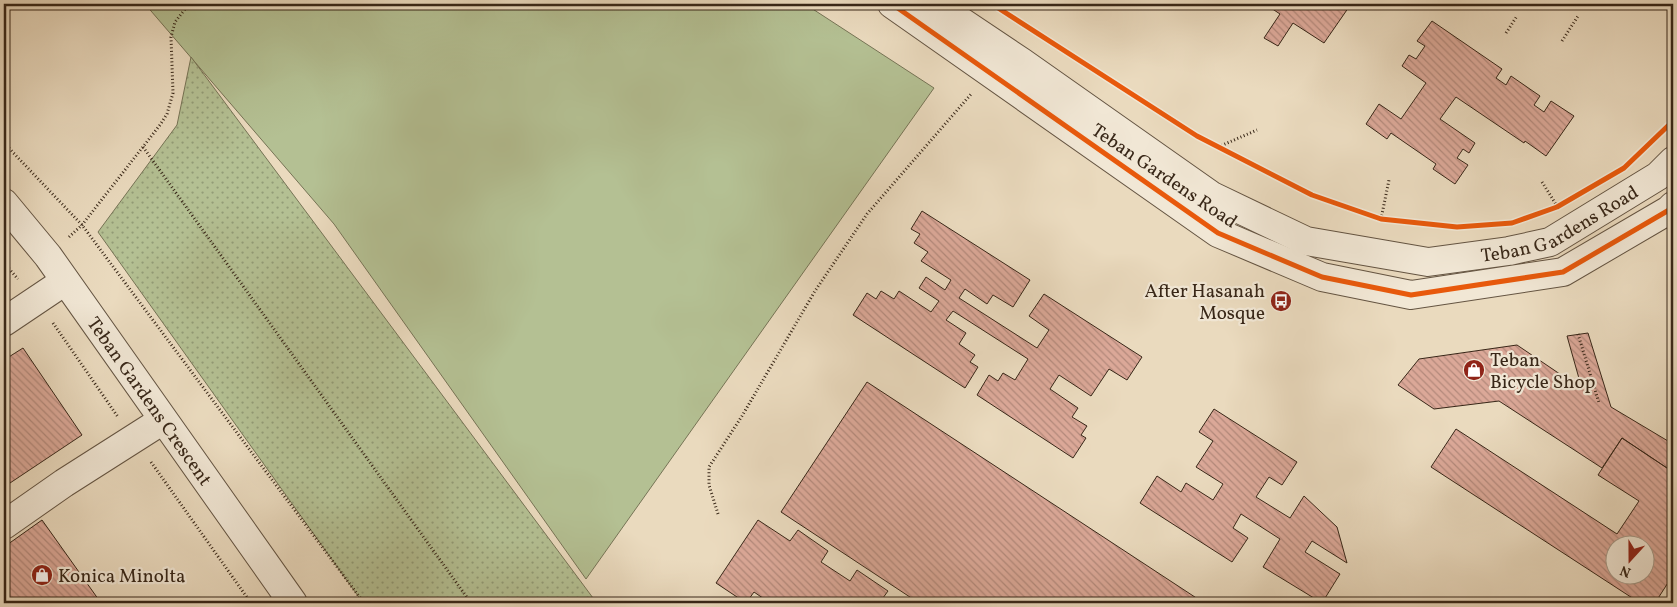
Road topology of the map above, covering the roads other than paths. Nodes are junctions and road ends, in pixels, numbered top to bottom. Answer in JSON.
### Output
{"nodes":[{"id":1,"x":892,"y":4,"type":"edge"},
{"id":2,"x":934,"y":4,"type":"edge"},
{"id":3,"x":1673,"y":160,"type":"edge"},
{"id":4,"x":4,"y":203,"type":"edge"},
{"id":5,"x":1673,"y":206,"type":"edge"},
{"id":6,"x":65,"y":281,"type":"junction"},
{"id":7,"x":4,"y":322,"type":"edge"},
{"id":8,"x":163,"y":420,"type":"junction"},
{"id":9,"x":4,"y":525,"type":"edge"},
{"id":10,"x":293,"y":603,"type":"edge"}],
"edges":[{"from":1,"to":5,"type":"street","name":"Teban Gardens Road"},
{"from":2,"to":3,"type":"street","name":"Teban Gardens Road"},
{"from":4,"to":6,"type":"street","name":"Teban Gardens Crescent"},
{"from":6,"to":7,"type":"street"},
{"from":6,"to":8,"type":"street","name":"Teban Gardens Crescent"},
{"from":8,"to":9,"type":"street"},
{"from":8,"to":10,"type":"street","name":"Teban Gardens Crescent"}]}
